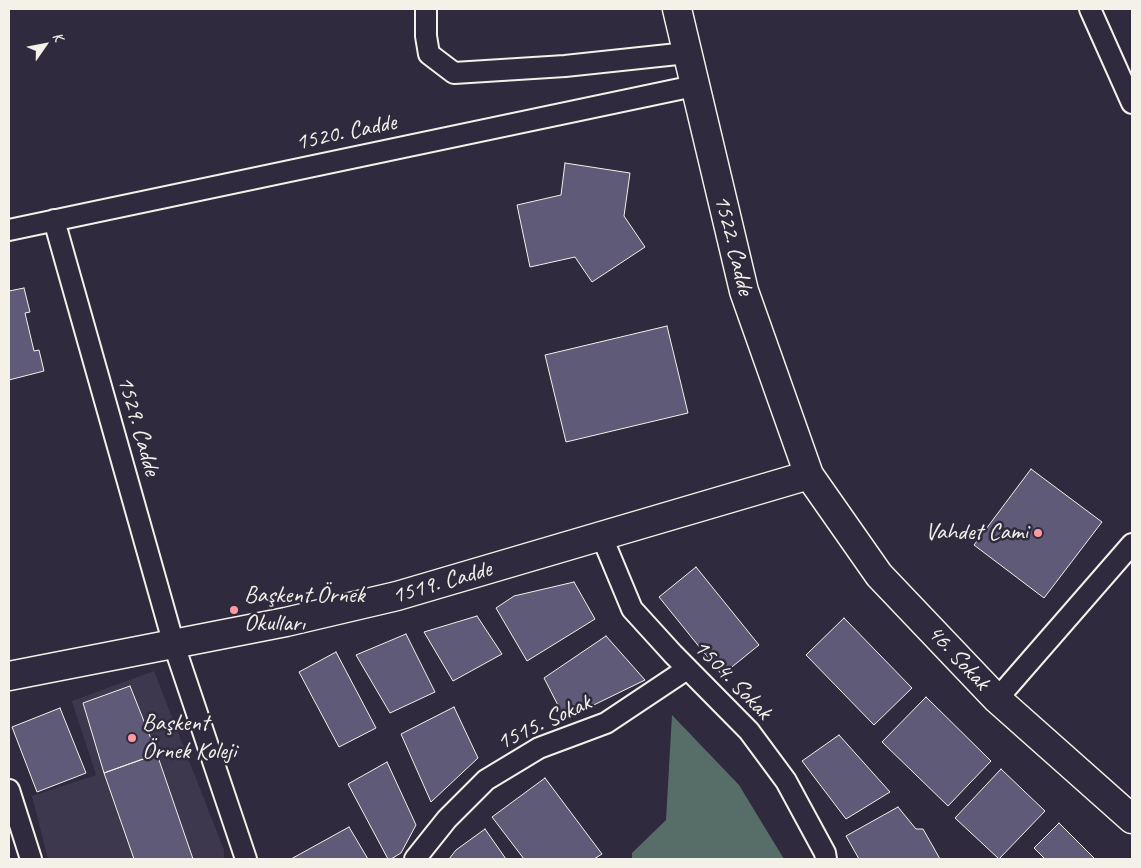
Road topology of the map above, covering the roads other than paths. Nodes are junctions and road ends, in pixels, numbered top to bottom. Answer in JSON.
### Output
{"nodes":[{"id":1,"x":426,"y":9,"type":"edge"},
{"id":2,"x":677,"y":9,"type":"edge"},
{"id":3,"x":1090,"y":9,"type":"edge"},
{"id":4,"x":687,"y":53,"type":"junction"},
{"id":5,"x":694,"y":86,"type":"junction"},
{"id":6,"x":1132,"y":102,"type":"edge"},
{"id":7,"x":54,"y":220,"type":"junction"},
{"id":8,"x":9,"y":230,"type":"edge"},
{"id":9,"x":809,"y":475,"type":"junction"},
{"id":10,"x":602,"y":537,"type":"junction"},
{"id":11,"x":1132,"y":544,"type":"edge"},
{"id":12,"x":174,"y":644,"type":"junction"},
{"id":13,"x":687,"y":669,"type":"junction"},
{"id":14,"x":9,"y":676,"type":"edge"},
{"id":15,"x":997,"y":699,"type":"junction"},
{"id":16,"x":9,"y":790,"type":"edge"},
{"id":17,"x":1132,"y":819,"type":"edge"},
{"id":18,"x":31,"y":859,"type":"edge"},
{"id":19,"x":246,"y":859,"type":"edge"},
{"id":20,"x":415,"y":859,"type":"edge"},
{"id":21,"x":826,"y":859,"type":"edge"}],
"edges":[{"from":1,"to":4,"type":"street"},
{"from":2,"to":4,"type":"street","name":"1522. Cadde"},
{"from":3,"to":6,"type":"street"},
{"from":4,"to":5,"type":"street","name":"1522. Cadde"},
{"from":5,"to":7,"type":"street","name":"1520. Cadde"},
{"from":5,"to":9,"type":"street","name":"1522. Cadde"},
{"from":7,"to":8,"type":"street","name":"1520. Cadde"},
{"from":7,"to":12,"type":"street","name":"1529. Cadde"},
{"from":9,"to":10,"type":"street","name":"1519. Cadde"},
{"from":9,"to":15,"type":"street","name":"46. Sokak"},
{"from":10,"to":12,"type":"street","name":"1519. Cadde"},
{"from":10,"to":13,"type":"street","name":"1504. Sokak"},
{"from":11,"to":15,"type":"street"},
{"from":12,"to":14,"type":"street","name":"1519. Cadde"},
{"from":12,"to":19,"type":"street","name":"1529. Cadde"},
{"from":13,"to":20,"type":"street","name":"1515. Sokak"},
{"from":13,"to":21,"type":"street","name":"1504. Sokak"},
{"from":15,"to":17,"type":"street","name":"46. Sokak"},
{"from":16,"to":18,"type":"street"}]}
